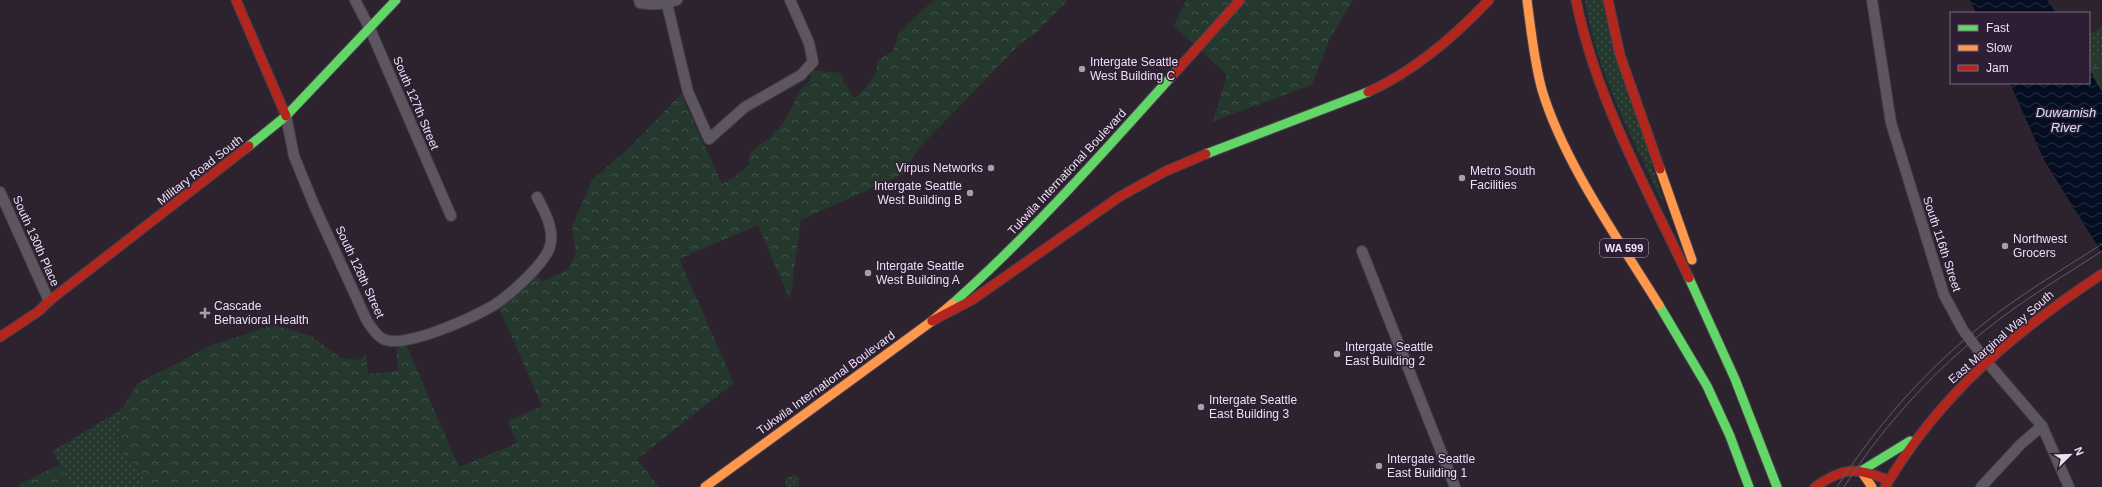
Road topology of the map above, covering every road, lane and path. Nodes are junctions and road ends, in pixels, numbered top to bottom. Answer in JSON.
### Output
{"nodes":[{"id":1,"x":236,"y":0,"type":"edge"},
{"id":2,"x":355,"y":0,"type":"edge"},
{"id":3,"x":396,"y":0,"type":"edge"},
{"id":4,"x":676,"y":0,"type":"edge"},
{"id":5,"x":790,"y":0,"type":"edge"},
{"id":6,"x":1240,"y":0,"type":"edge"},
{"id":7,"x":1523,"y":0,"type":"edge"},
{"id":8,"x":1526,"y":0,"type":"edge"},
{"id":9,"x":1576,"y":0,"type":"edge"},
{"id":10,"x":1608,"y":0,"type":"edge"},
{"id":11,"x":1872,"y":0,"type":"edge"},
{"id":12,"x":1488,"y":1,"type":"edge"},
{"id":13,"x":640,"y":2,"type":"edge"},
{"id":14,"x":667,"y":4,"type":"junction"},
{"id":15,"x":370,"y":29,"type":"junction"},
{"id":16,"x":1531,"y":37,"type":"junction"},
{"id":17,"x":286,"y":116,"type":"junction"},
{"id":18,"x":0,"y":192,"type":"edge"},
{"id":19,"x":537,"y":197,"type":"dead end"},
{"id":20,"x":451,"y":216,"type":"dead end"},
{"id":21,"x":1362,"y":251,"type":"dead end"},
{"id":22,"x":2102,"y":274,"type":"edge"},
{"id":23,"x":49,"y":301,"type":"junction"},
{"id":24,"x":932,"y":321,"type":"junction"},
{"id":25,"x":1712,"y":327,"type":"junction"},
{"id":26,"x":0,"y":337,"type":"edge"},
{"id":27,"x":1987,"y":362,"type":"junction"},
{"id":28,"x":2042,"y":426,"type":"junction"},
{"id":29,"x":1916,"y":438,"type":"junction"},
{"id":30,"x":1861,"y":471,"type":"junction"},
{"id":31,"x":1887,"y":484,"type":"edge"},
{"id":32,"x":705,"y":487,"type":"edge"},
{"id":33,"x":1455,"y":487,"type":"edge"},
{"id":34,"x":1749,"y":487,"type":"edge"},
{"id":35,"x":1777,"y":487,"type":"edge"},
{"id":36,"x":1815,"y":487,"type":"edge"},
{"id":37,"x":1872,"y":487,"type":"edge"},
{"id":38,"x":1981,"y":487,"type":"edge"},
{"id":39,"x":2070,"y":487,"type":"edge"}],
"edges":[{"from":1,"to":17,"type":"main road","name":"South 128th Street"},
{"from":2,"to":15,"type":"street","name":"South 127th Street"},
{"from":3,"to":15,"type":"main road","name":"Military Road South"},
{"from":4,"to":14,"type":"street"},
{"from":5,"to":14,"type":"street"},
{"from":6,"to":24,"type":"main road","name":"Tukwila International Boulevard"},
{"from":7,"to":16,"type":"main road"},
{"from":8,"to":16,"type":"main road","number":"WA 599"},
{"from":9,"to":25,"type":"main road"},
{"from":10,"to":25,"type":"main road"},
{"from":11,"to":27,"type":"street","name":"South 116th Street"},
{"from":12,"to":24,"type":"main road"},
{"from":13,"to":14,"type":"street"},
{"from":15,"to":17,"type":"main road","name":"Military Road South"},
{"from":15,"to":20,"type":"street","name":"South 127th Street"},
{"from":16,"to":34,"type":"main road","number":"WA 599"},
{"from":17,"to":19,"type":"street","name":"South 128th Street"},
{"from":17,"to":23,"type":"main road","name":"Military Road South"},
{"from":18,"to":23,"type":"street","name":"South 130th Place"},
{"from":21,"to":33,"type":"street"},
{"from":22,"to":27,"type":"main road","name":"East Marginal Way South"},
{"from":23,"to":26,"type":"main road","name":"Military Road South"},
{"from":24,"to":32,"type":"main road","name":"Tukwila International Boulevard"},
{"from":25,"to":35,"type":"main road"},
{"from":27,"to":28,"type":"street","name":"South 116th Street"},
{"from":27,"to":29,"type":"main road","name":"East Marginal Way South"},
{"from":28,"to":38,"type":"street"},
{"from":28,"to":39,"type":"street","name":"South 116th Street"},
{"from":29,"to":30,"type":"main road"},
{"from":29,"to":31,"type":"main road","name":"East Marginal Way South"},
{"from":30,"to":31,"type":"main road","name":"East Marginal Way South"},
{"from":30,"to":36,"type":"main road","name":"East Marginal Way South"},
{"from":30,"to":37,"type":"main road"}]}
